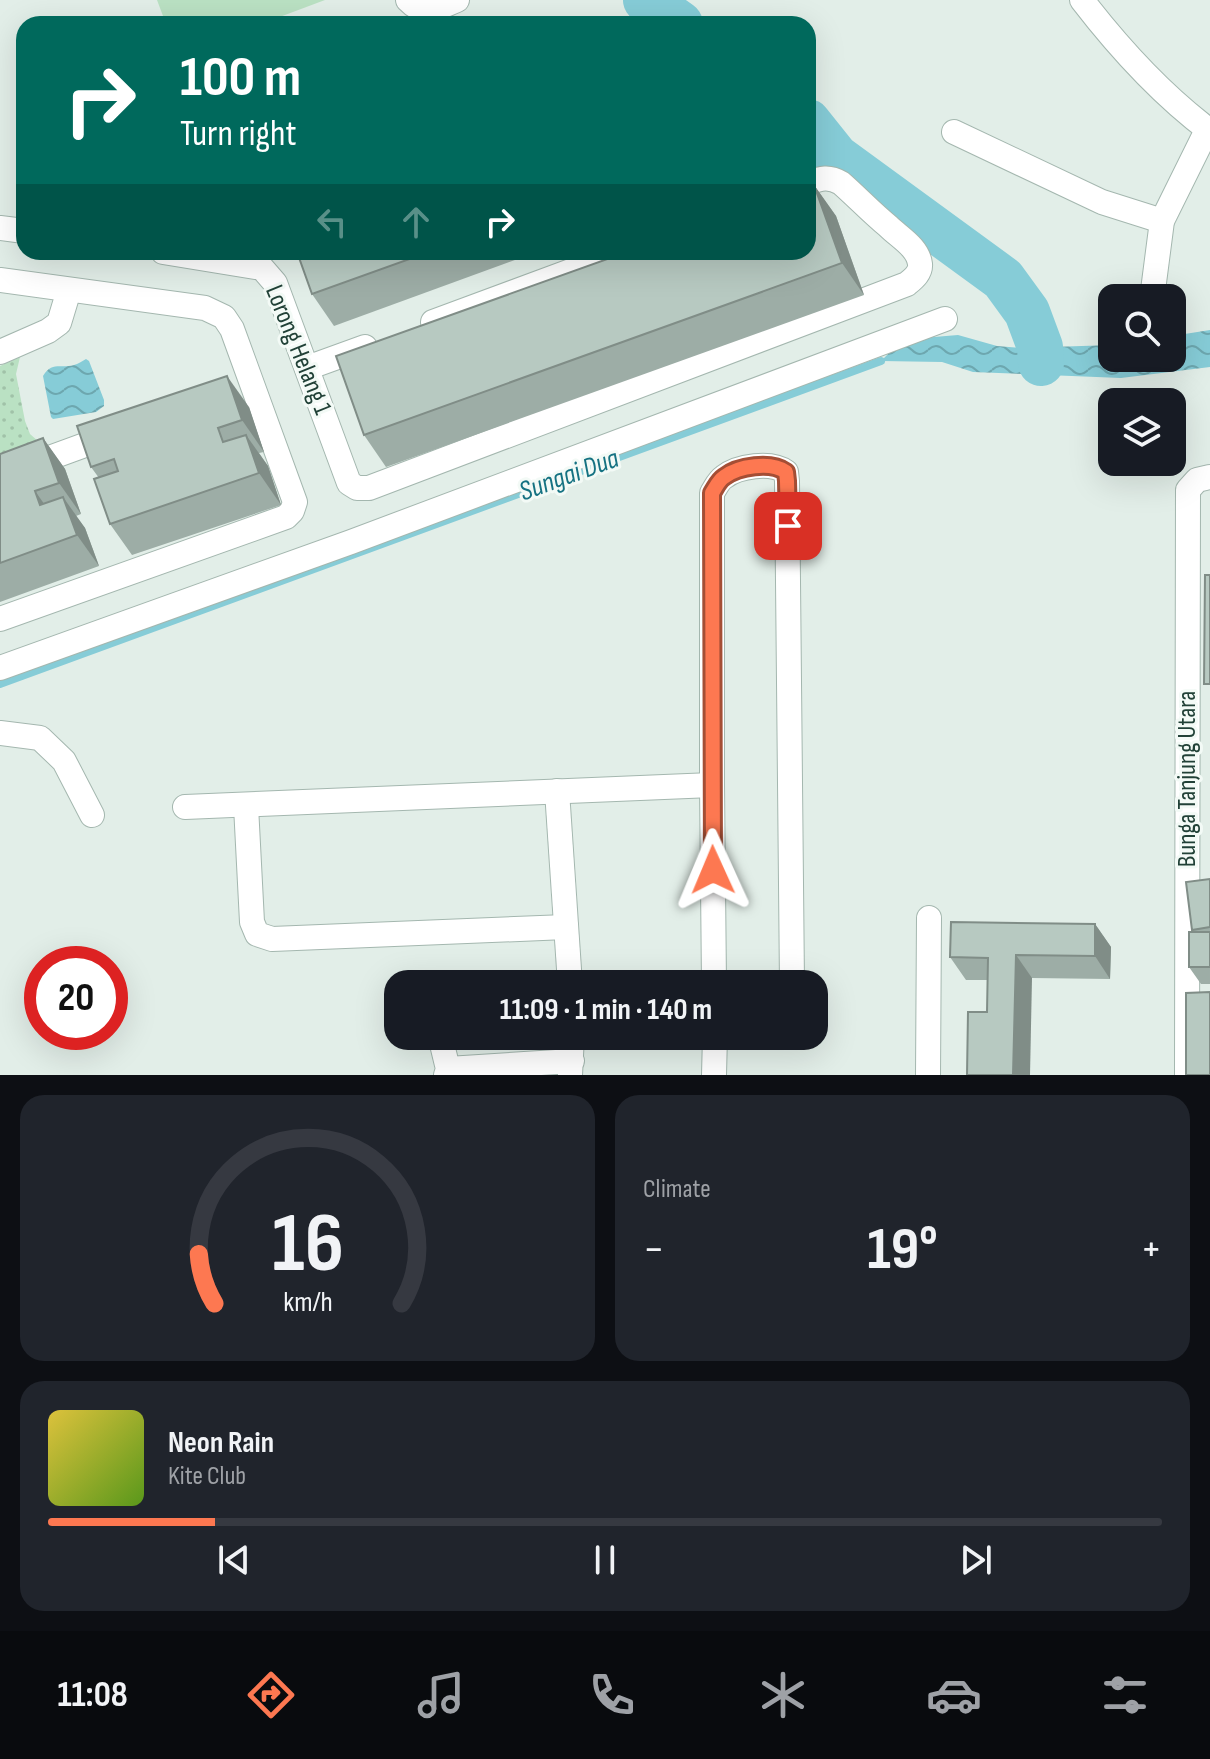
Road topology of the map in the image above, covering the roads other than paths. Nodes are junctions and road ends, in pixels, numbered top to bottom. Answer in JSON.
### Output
{"nodes":[{"id":1,"x":408,"y":0,"type":"edge"},
{"id":2,"x":457,"y":0,"type":"edge"},
{"id":3,"x":1082,"y":0,"type":"edge"},
{"id":4,"x":1209,"y":131,"type":"edge"},
{"id":5,"x":954,"y":132,"type":"dead end"},
{"id":6,"x":816,"y":180,"type":"edge"},
{"id":7,"x":1162,"y":221,"type":"junction"},
{"id":8,"x":216,"y":260,"type":"edge"},
{"id":9,"x":600,"y":260,"type":"edge"},
{"id":10,"x":0,"y":280,"type":"edge"},
{"id":11,"x":1154,"y":284,"type":"edge"},
{"id":12,"x":69,"y":290,"type":"junction"},
{"id":13,"x":945,"y":319,"type":"dead end"},
{"id":14,"x":412,"y":330,"type":"edge"},
{"id":15,"x":382,"y":341,"type":"edge"},
{"id":16,"x":0,"y":352,"type":"edge"},
{"id":17,"x":307,"y":368,"type":"junction"},
{"id":18,"x":133,"y":427,"type":"edge"},
{"id":19,"x":0,"y":476,"type":"edge"},
{"id":20,"x":1200,"y":481,"type":"edge"},
{"id":21,"x":0,"y":619,"type":"edge"},
{"id":22,"x":0,"y":668,"type":"edge"},
{"id":23,"x":1199,"y":727,"type":"edge"},
{"id":24,"x":0,"y":733,"type":"edge"},
{"id":25,"x":712,"y":785,"type":"junction"},
{"id":26,"x":557,"y":791,"type":"junction"},
{"id":27,"x":246,"y":806,"type":"junction"},
{"id":28,"x":185,"y":807,"type":"dead end"},
{"id":29,"x":92,"y":815,"type":"dead end"},
{"id":30,"x":929,"y":918,"type":"dead end"},
{"id":31,"x":566,"y":927,"type":"junction"},
{"id":32,"x":569,"y":970,"type":"edge"},
{"id":33,"x":714,"y":970,"type":"edge"},
{"id":34,"x":792,"y":970,"type":"edge"},
{"id":35,"x":1198,"y":997,"type":"edge"},
{"id":36,"x":443,"y":1050,"type":"edge"},
{"id":37,"x":715,"y":1050,"type":"edge"},
{"id":38,"x":571,"y":1068,"type":"edge"},
{"id":39,"x":447,"y":1072,"type":"edge"},
{"id":40,"x":714,"y":1075,"type":"edge"},
{"id":41,"x":928,"y":1075,"type":"edge"},
{"id":42,"x":1187,"y":1075,"type":"edge"}],
"edges":[{"from":1,"to":2,"type":"street"},
{"from":3,"to":4,"type":"street"},
{"from":4,"to":7,"type":"street"},
{"from":5,"to":7,"type":"street"},
{"from":6,"to":17,"type":"street","name":"Lorong Helang 1"},
{"from":7,"to":11,"type":"street"},
{"from":8,"to":17,"type":"street","name":"Lorong Helang 1"},
{"from":9,"to":14,"type":"street"},
{"from":10,"to":12,"type":"street"},
{"from":12,"to":16,"type":"street"},
{"from":12,"to":21,"type":"street"},
{"from":13,"to":22,"type":"street"},
{"from":15,"to":17,"type":"street"},
{"from":18,"to":19,"type":"street"},
{"from":20,"to":23,"type":"street","name":"Bunga Tanjung Utara"},
{"from":23,"to":35,"type":"street","name":"Bunga Tanjung Utara"},
{"from":24,"to":29,"type":"street"},
{"from":25,"to":26,"type":"street"},
{"from":25,"to":33,"type":"street"},
{"from":25,"to":34,"type":"street"},
{"from":26,"to":27,"type":"street"},
{"from":26,"to":31,"type":"street"},
{"from":27,"to":28,"type":"street"},
{"from":27,"to":31,"type":"street"},
{"from":30,"to":41,"type":"street"},
{"from":31,"to":32,"type":"street"},
{"from":35,"to":42,"type":"street","name":"Bunga Tanjung Utara"},
{"from":36,"to":39,"type":"street"},
{"from":37,"to":40,"type":"street"},
{"from":38,"to":39,"type":"street"}]}
